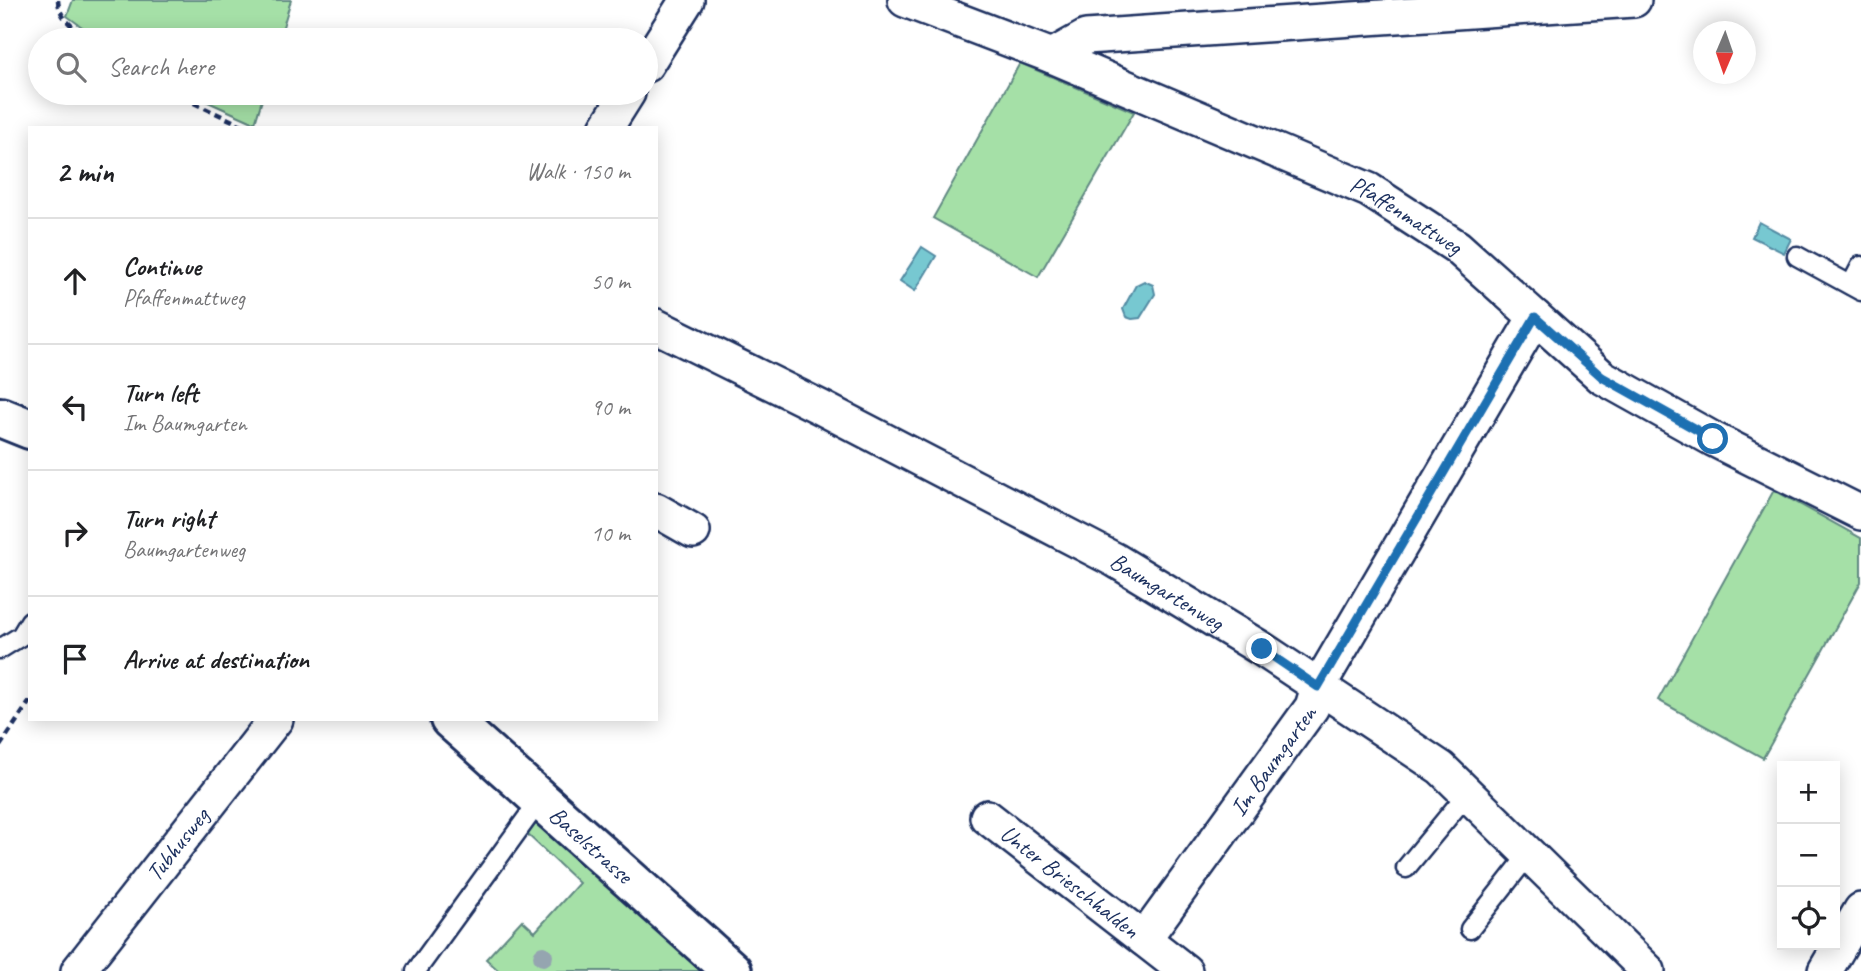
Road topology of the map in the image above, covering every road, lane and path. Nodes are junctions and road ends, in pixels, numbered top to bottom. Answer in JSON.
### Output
{"nodes":[{"id":1,"x":58,"y":0,"type":"edge"},
{"id":2,"x":687,"y":0,"type":"edge"},
{"id":3,"x":905,"y":0,"type":"edge"},
{"id":4,"x":1634,"y":0,"type":"edge"},
{"id":5,"x":1473,"y":6,"type":"edge"},
{"id":6,"x":74,"y":28,"type":"edge"},
{"id":7,"x":658,"y":46,"type":"edge"},
{"id":8,"x":1052,"y":56,"type":"junction"},
{"id":9,"x":198,"y":105,"type":"edge"},
{"id":10,"x":620,"y":105,"type":"edge"},
{"id":11,"x":244,"y":126,"type":"edge"},
{"id":12,"x":607,"y":126,"type":"edge"},
{"id":13,"x":1797,"y":256,"type":"dead end"},
{"id":14,"x":1861,"y":266,"type":"edge"},
{"id":15,"x":1856,"y":288,"type":"edge"},
{"id":16,"x":1535,"y":317,"type":"junction"},
{"id":17,"x":658,"y":327,"type":"edge"},
{"id":18,"x":0,"y":417,"type":"edge"},
{"id":19,"x":28,"y":428,"type":"edge"},
{"id":20,"x":658,"y":511,"type":"edge"},
{"id":21,"x":1861,"y":513,"type":"edge"},
{"id":22,"x":693,"y":531,"type":"dead end"},
{"id":23,"x":28,"y":624,"type":"edge"},
{"id":24,"x":0,"y":649,"type":"edge"},
{"id":25,"x":1318,"y":687,"type":"junction"},
{"id":26,"x":28,"y":704,"type":"edge"},
{"id":27,"x":274,"y":721,"type":"edge"},
{"id":28,"x":452,"y":721,"type":"edge"},
{"id":29,"x":0,"y":746,"type":"edge"},
{"id":30,"x":1467,"y":794,"type":"junction"},
{"id":31,"x":540,"y":800,"type":"junction"},
{"id":32,"x":987,"y":817,"type":"dead end"},
{"id":33,"x":1528,"y":854,"type":"junction"},
{"id":34,"x":1406,"y":868,"type":"dead end"},
{"id":35,"x":1861,"y":910,"type":"edge"},
{"id":36,"x":1470,"y":929,"type":"dead end"},
{"id":37,"x":1144,"y":939,"type":"junction"},
{"id":38,"x":1181,"y":970,"type":"edge"},
{"id":39,"x":78,"y":971,"type":"edge"},
{"id":40,"x":416,"y":971,"type":"edge"},
{"id":41,"x":732,"y":971,"type":"edge"},
{"id":42,"x":1648,"y":971,"type":"edge"},
{"id":43,"x":1825,"y":971,"type":"edge"}],
"edges":[{"from":1,"to":6,"type":"path"},
{"from":2,"to":7,"type":"street"},
{"from":3,"to":8,"type":"street","name":"Pfaffenmattweg"},
{"from":4,"to":5,"type":"street"},
{"from":5,"to":8,"type":"street"},
{"from":8,"to":16,"type":"street","name":"Pfaffenmattweg"},
{"from":9,"to":11,"type":"path"},
{"from":10,"to":12,"type":"street"},
{"from":13,"to":15,"type":"lane"},
{"from":14,"to":15,"type":"lane"},
{"from":16,"to":21,"type":"street","name":"Pfaffenmattweg"},
{"from":16,"to":25,"type":"street","name":"Im Baumgarten"},
{"from":17,"to":25,"type":"street","name":"Baumgartenweg"},
{"from":18,"to":19,"type":"street"},
{"from":20,"to":22,"type":"street"},
{"from":23,"to":24,"type":"lane"},
{"from":25,"to":30,"type":"street","name":"Baumgartenweg"},
{"from":25,"to":37,"type":"street","name":"Im Baumgarten"},
{"from":26,"to":29,"type":"path"},
{"from":27,"to":39,"type":"street","name":"Tubhusweg"},
{"from":28,"to":31,"type":"street","name":"Baselstrasse"},
{"from":30,"to":33,"type":"street","name":"Baumgartenweg"},
{"from":30,"to":34,"type":"lane"},
{"from":31,"to":40,"type":"lane"},
{"from":31,"to":41,"type":"street","name":"Baselstrasse"},
{"from":32,"to":37,"type":"street","name":"Unter Brieschhalden"},
{"from":33,"to":36,"type":"lane"},
{"from":33,"to":42,"type":"street","name":"Baumgartenweg"},
{"from":35,"to":43,"type":"street"},
{"from":37,"to":38,"type":"street","name":"Unter Brieschhalden"}]}
